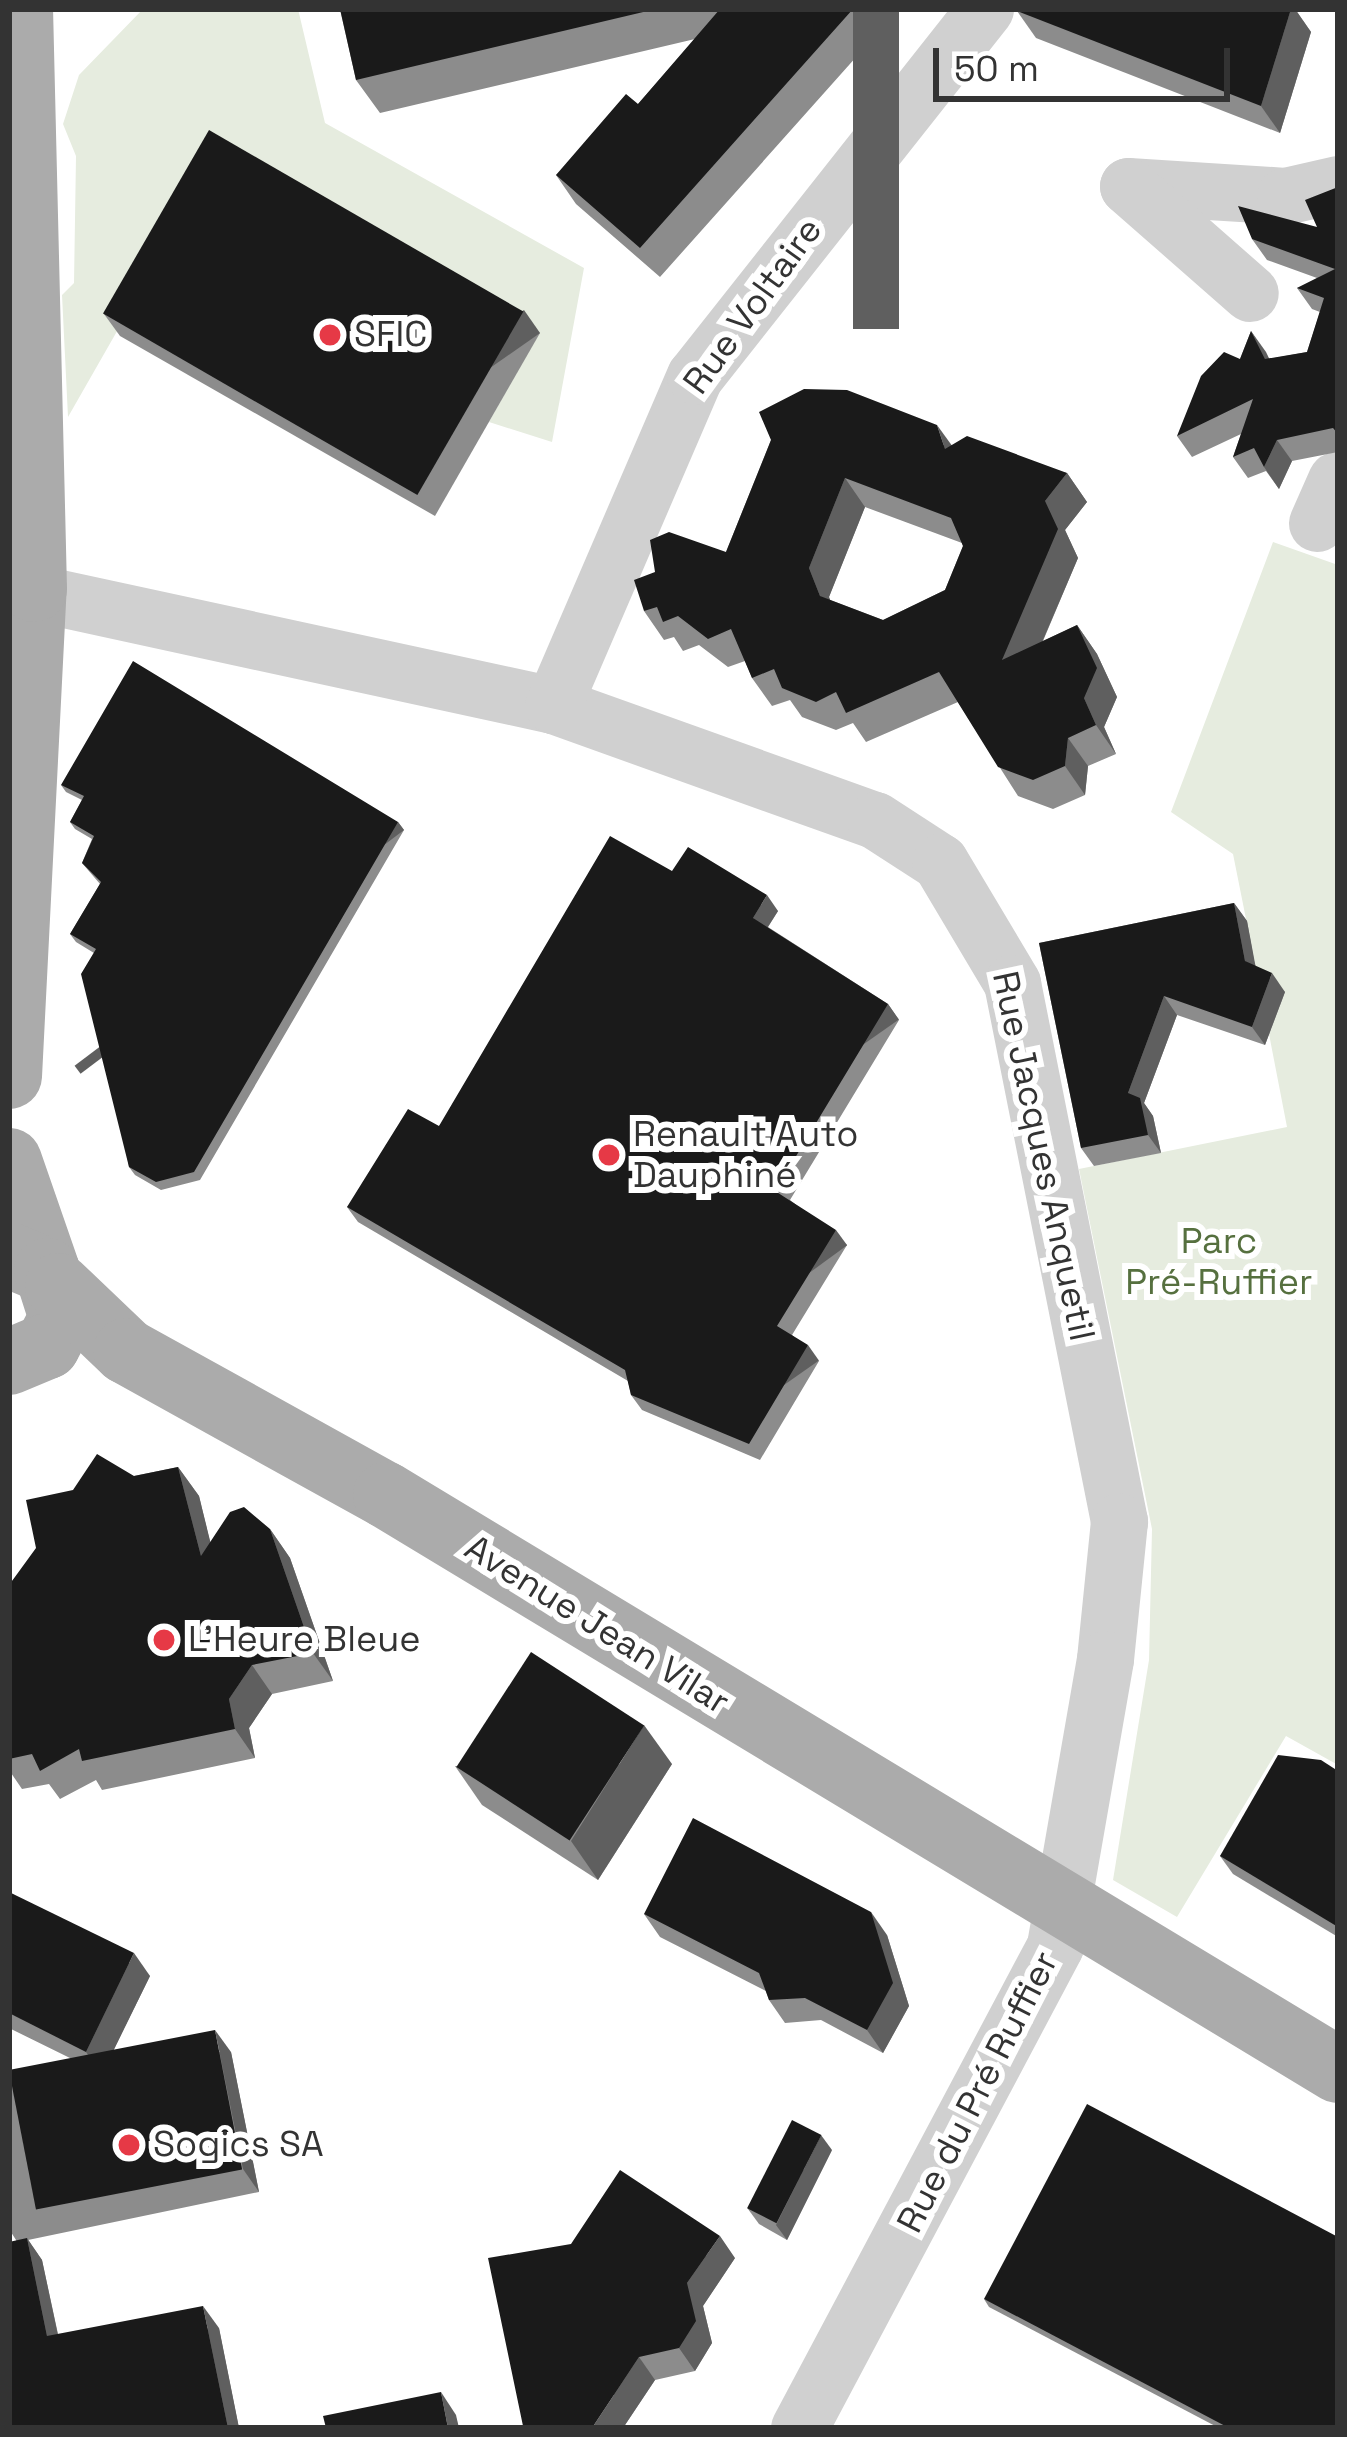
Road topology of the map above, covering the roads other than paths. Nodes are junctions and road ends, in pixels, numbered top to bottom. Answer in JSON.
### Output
{"nodes":[{"id":1,"x":20,"y":9,"type":"edge"},
{"id":2,"x":985,"y":9,"type":"edge"},
{"id":3,"x":1338,"y":184,"type":"edge"},
{"id":4,"x":1250,"y":293,"type":"dead end"},
{"id":5,"x":21,"y":588,"type":"edge"},
{"id":6,"x":553,"y":705,"type":"junction"},
{"id":7,"x":9,"y":1076,"type":"edge"},
{"id":8,"x":9,"y":1161,"type":"edge"},
{"id":9,"x":38,"y":1270,"type":"edge"},
{"id":10,"x":126,"y":1351,"type":"junction"},
{"id":11,"x":18,"y":1364,"type":"edge"},
{"id":12,"x":1064,"y":1907,"type":"junction"},
{"id":13,"x":1338,"y":2071,"type":"edge"},
{"id":14,"x":799,"y":2428,"type":"edge"}],
"edges":[{"from":1,"to":5,"type":"main road"},
{"from":2,"to":6,"type":"street","name":"Rue Voltaire"},
{"from":3,"to":4,"type":"street"},
{"from":5,"to":6,"type":"street","name":"Rue Jacques Anquetil"},
{"from":5,"to":7,"type":"main road"},
{"from":6,"to":12,"type":"street","name":"Rue Jacques Anquetil"},
{"from":8,"to":9,"type":"main road"},
{"from":9,"to":10,"type":"main road","name":"Avenue Jean Vilar"},
{"from":9,"to":11,"type":"main road"},
{"from":10,"to":11,"type":"main road"},
{"from":10,"to":12,"type":"main road","name":"Avenue Jean Vilar"},
{"from":12,"to":13,"type":"main road","name":"Rue du Pré Ruffier"},
{"from":12,"to":14,"type":"street","name":"Rue du Pré Ruffier"}]}
